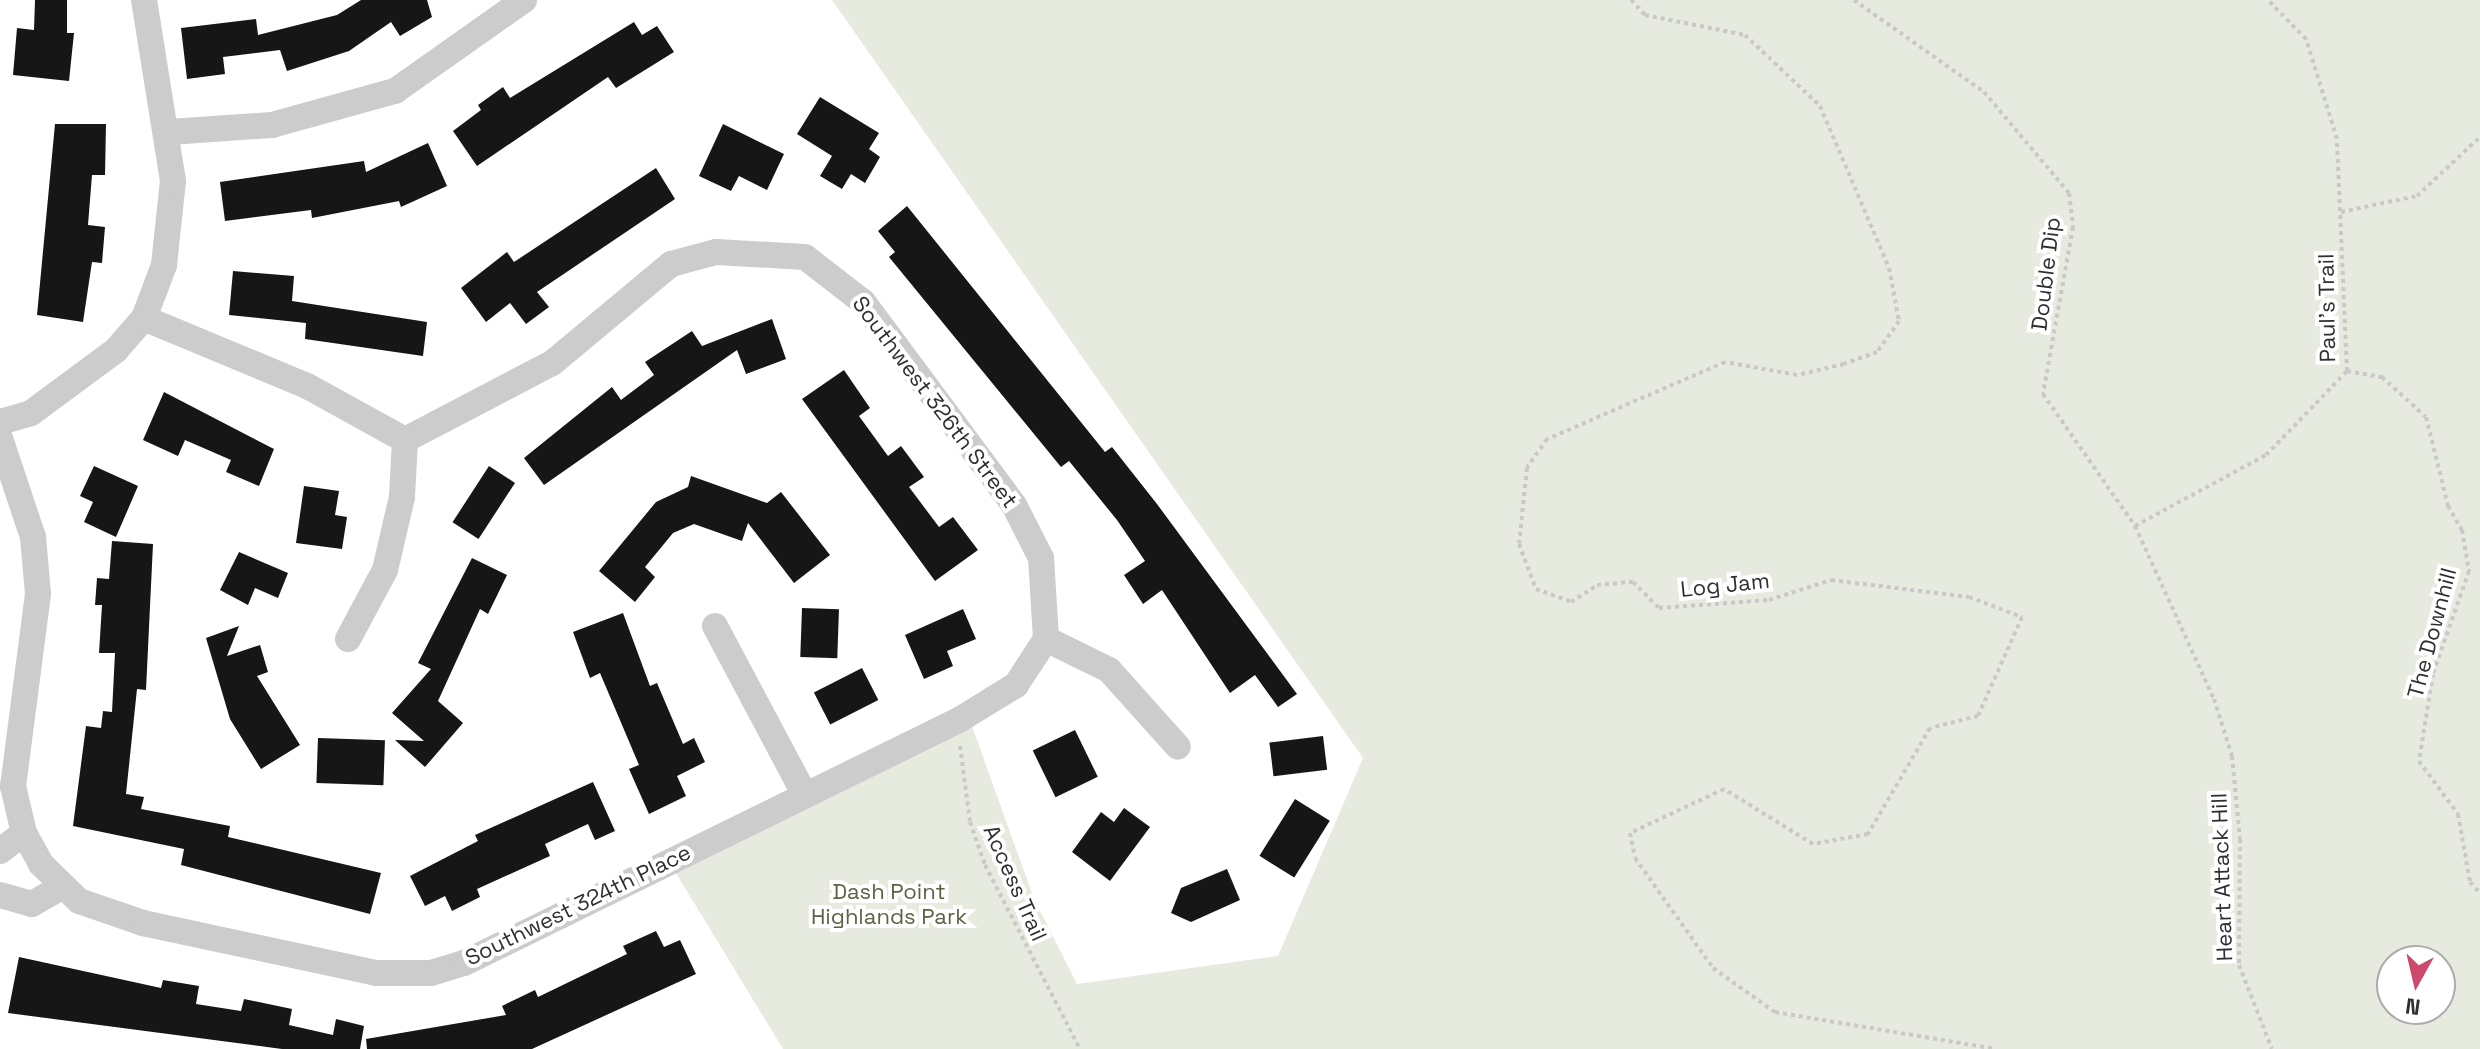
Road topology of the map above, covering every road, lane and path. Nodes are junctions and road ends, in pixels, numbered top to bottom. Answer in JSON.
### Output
{"nodes":[{"id":1,"x":144,"y":0,"type":"edge"},
{"id":2,"x":524,"y":0,"type":"edge"},
{"id":3,"x":1631,"y":0,"type":"edge"},
{"id":4,"x":1854,"y":0,"type":"edge"},
{"id":5,"x":2268,"y":0,"type":"edge"},
{"id":6,"x":169,"y":132,"type":"junction"},
{"id":7,"x":2480,"y":137,"type":"edge"},
{"id":8,"x":2341,"y":212,"type":"junction"},
{"id":9,"x":144,"y":318,"type":"junction"},
{"id":10,"x":2347,"y":371,"type":"junction"},
{"id":11,"x":0,"y":422,"type":"edge"},
{"id":12,"x":0,"y":438,"type":"edge"},
{"id":13,"x":405,"y":440,"type":"junction"},
{"id":14,"x":2135,"y":526,"type":"junction"},
{"id":15,"x":715,"y":626,"type":"dead end"},
{"id":16,"x":348,"y":639,"type":"dead end"},
{"id":17,"x":1046,"y":639,"type":"junction"},
{"id":18,"x":959,"y":720,"type":"junction"},
{"id":19,"x":1178,"y":747,"type":"dead end"},
{"id":20,"x":805,"y":795,"type":"junction"},
{"id":21,"x":24,"y":833,"type":"junction"},
{"id":22,"x":0,"y":851,"type":"edge"},
{"id":23,"x":61,"y":887,"type":"junction"},
{"id":24,"x":2480,"y":893,"type":"edge"},
{"id":25,"x":0,"y":895,"type":"edge"},
{"id":26,"x":1080,"y":1049,"type":"edge"},
{"id":27,"x":1995,"y":1049,"type":"edge"},
{"id":28,"x":2272,"y":1049,"type":"edge"}],
"edges":[{"from":1,"to":6,"type":"street"},
{"from":2,"to":6,"type":"street"},
{"from":3,"to":27,"type":"path","name":"Log Jam"},
{"from":4,"to":14,"type":"path","name":"Double Dip"},
{"from":5,"to":8,"type":"path","name":"Paul's Trail"},
{"from":6,"to":9,"type":"street"},
{"from":7,"to":8,"type":"path"},
{"from":8,"to":10,"type":"path","name":"Paul's Trail"},
{"from":9,"to":11,"type":"street"},
{"from":9,"to":13,"type":"street"},
{"from":10,"to":14,"type":"path","name":"Paul's Trail"},
{"from":10,"to":24,"type":"path","name":"The Downhill"},
{"from":12,"to":21,"type":"street"},
{"from":13,"to":16,"type":"street"},
{"from":13,"to":17,"type":"street","name":"Southwest 326th Street"},
{"from":14,"to":28,"type":"path","name":"Heart Attack Hill"},
{"from":15,"to":20,"type":"street"},
{"from":17,"to":18,"type":"street","name":"Southwest 324th Place"},
{"from":17,"to":19,"type":"street"},
{"from":18,"to":20,"type":"street","name":"Southwest 324th Place"},
{"from":18,"to":26,"type":"path","name":"Access Trail"},
{"from":20,"to":23,"type":"street","name":"Southwest 324th Place"},
{"from":21,"to":22,"type":"street"},
{"from":21,"to":23,"type":"street","name":"Southwest 324th Place"},
{"from":23,"to":25,"type":"street"}]}
